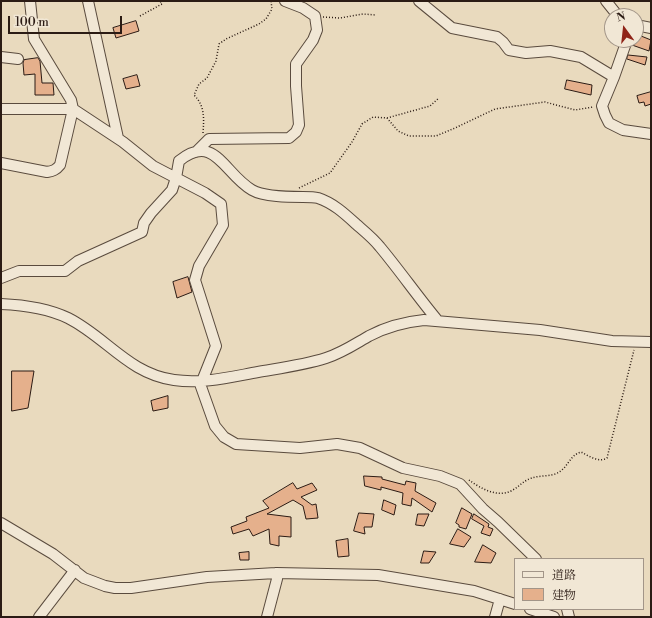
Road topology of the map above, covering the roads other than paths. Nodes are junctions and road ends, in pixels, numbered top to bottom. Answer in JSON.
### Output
{"nodes":[{"id":1,"x":30,"y":1,"type":"edge"},
{"id":2,"x":88,"y":1,"type":"edge"},
{"id":3,"x":285,"y":1,"type":"edge"},
{"id":4,"x":419,"y":1,"type":"edge"},
{"id":5,"x":624,"y":48,"type":"edge"},
{"id":6,"x":1,"y":57,"type":"edge"},
{"id":7,"x":18,"y":59,"type":"dead end"},
{"id":8,"x":614,"y":77,"type":"junction"},
{"id":9,"x":1,"y":109,"type":"edge"},
{"id":10,"x":73,"y":109,"type":"junction"},
{"id":11,"x":651,"y":134,"type":"edge"},
{"id":12,"x":118,"y":138,"type":"junction"},
{"id":13,"x":198,"y":151,"type":"junction"},
{"id":14,"x":1,"y":163,"type":"edge"},
{"id":15,"x":176,"y":178,"type":"junction"},
{"id":16,"x":1,"y":278,"type":"edge"},
{"id":17,"x":1,"y":304,"type":"edge"},
{"id":18,"x":438,"y":321,"type":"junction"},
{"id":19,"x":651,"y":342,"type":"edge"},
{"id":20,"x":200,"y":381,"type":"junction"},
{"id":21,"x":1,"y":523,"type":"edge"},
{"id":22,"x":535,"y":558,"type":"edge"},
{"id":23,"x":75,"y":570,"type":"junction"},
{"id":24,"x":276,"y":573,"type":"junction"},
{"id":25,"x":500,"y":599,"type":"junction"},
{"id":26,"x":514,"y":604,"type":"edge"},
{"id":27,"x":533,"y":610,"type":"edge"},
{"id":28,"x":39,"y":617,"type":"edge"},
{"id":29,"x":267,"y":617,"type":"edge"},
{"id":30,"x":495,"y":617,"type":"edge"},
{"id":31,"x":554,"y":617,"type":"edge"}],
"edges":[{"from":1,"to":10,"type":"street"},
{"from":2,"to":12,"type":"street"},
{"from":3,"to":13,"type":"street"},
{"from":4,"to":8,"type":"street"},
{"from":5,"to":8,"type":"street"},
{"from":6,"to":7,"type":"street"},
{"from":8,"to":11,"type":"street"},
{"from":9,"to":10,"type":"street"},
{"from":10,"to":12,"type":"street"},
{"from":10,"to":14,"type":"street"},
{"from":12,"to":15,"type":"street"},
{"from":13,"to":15,"type":"street"},
{"from":13,"to":18,"type":"street"},
{"from":15,"to":16,"type":"street"},
{"from":15,"to":20,"type":"street"},
{"from":17,"to":20,"type":"street"},
{"from":18,"to":19,"type":"street"},
{"from":18,"to":20,"type":"street"},
{"from":20,"to":22,"type":"street"},
{"from":21,"to":23,"type":"street"},
{"from":23,"to":24,"type":"street"},
{"from":23,"to":28,"type":"street"},
{"from":24,"to":25,"type":"street"},
{"from":24,"to":29,"type":"street"},
{"from":25,"to":26,"type":"street"},
{"from":25,"to":30,"type":"street"},
{"from":27,"to":31,"type":"street"}]}
